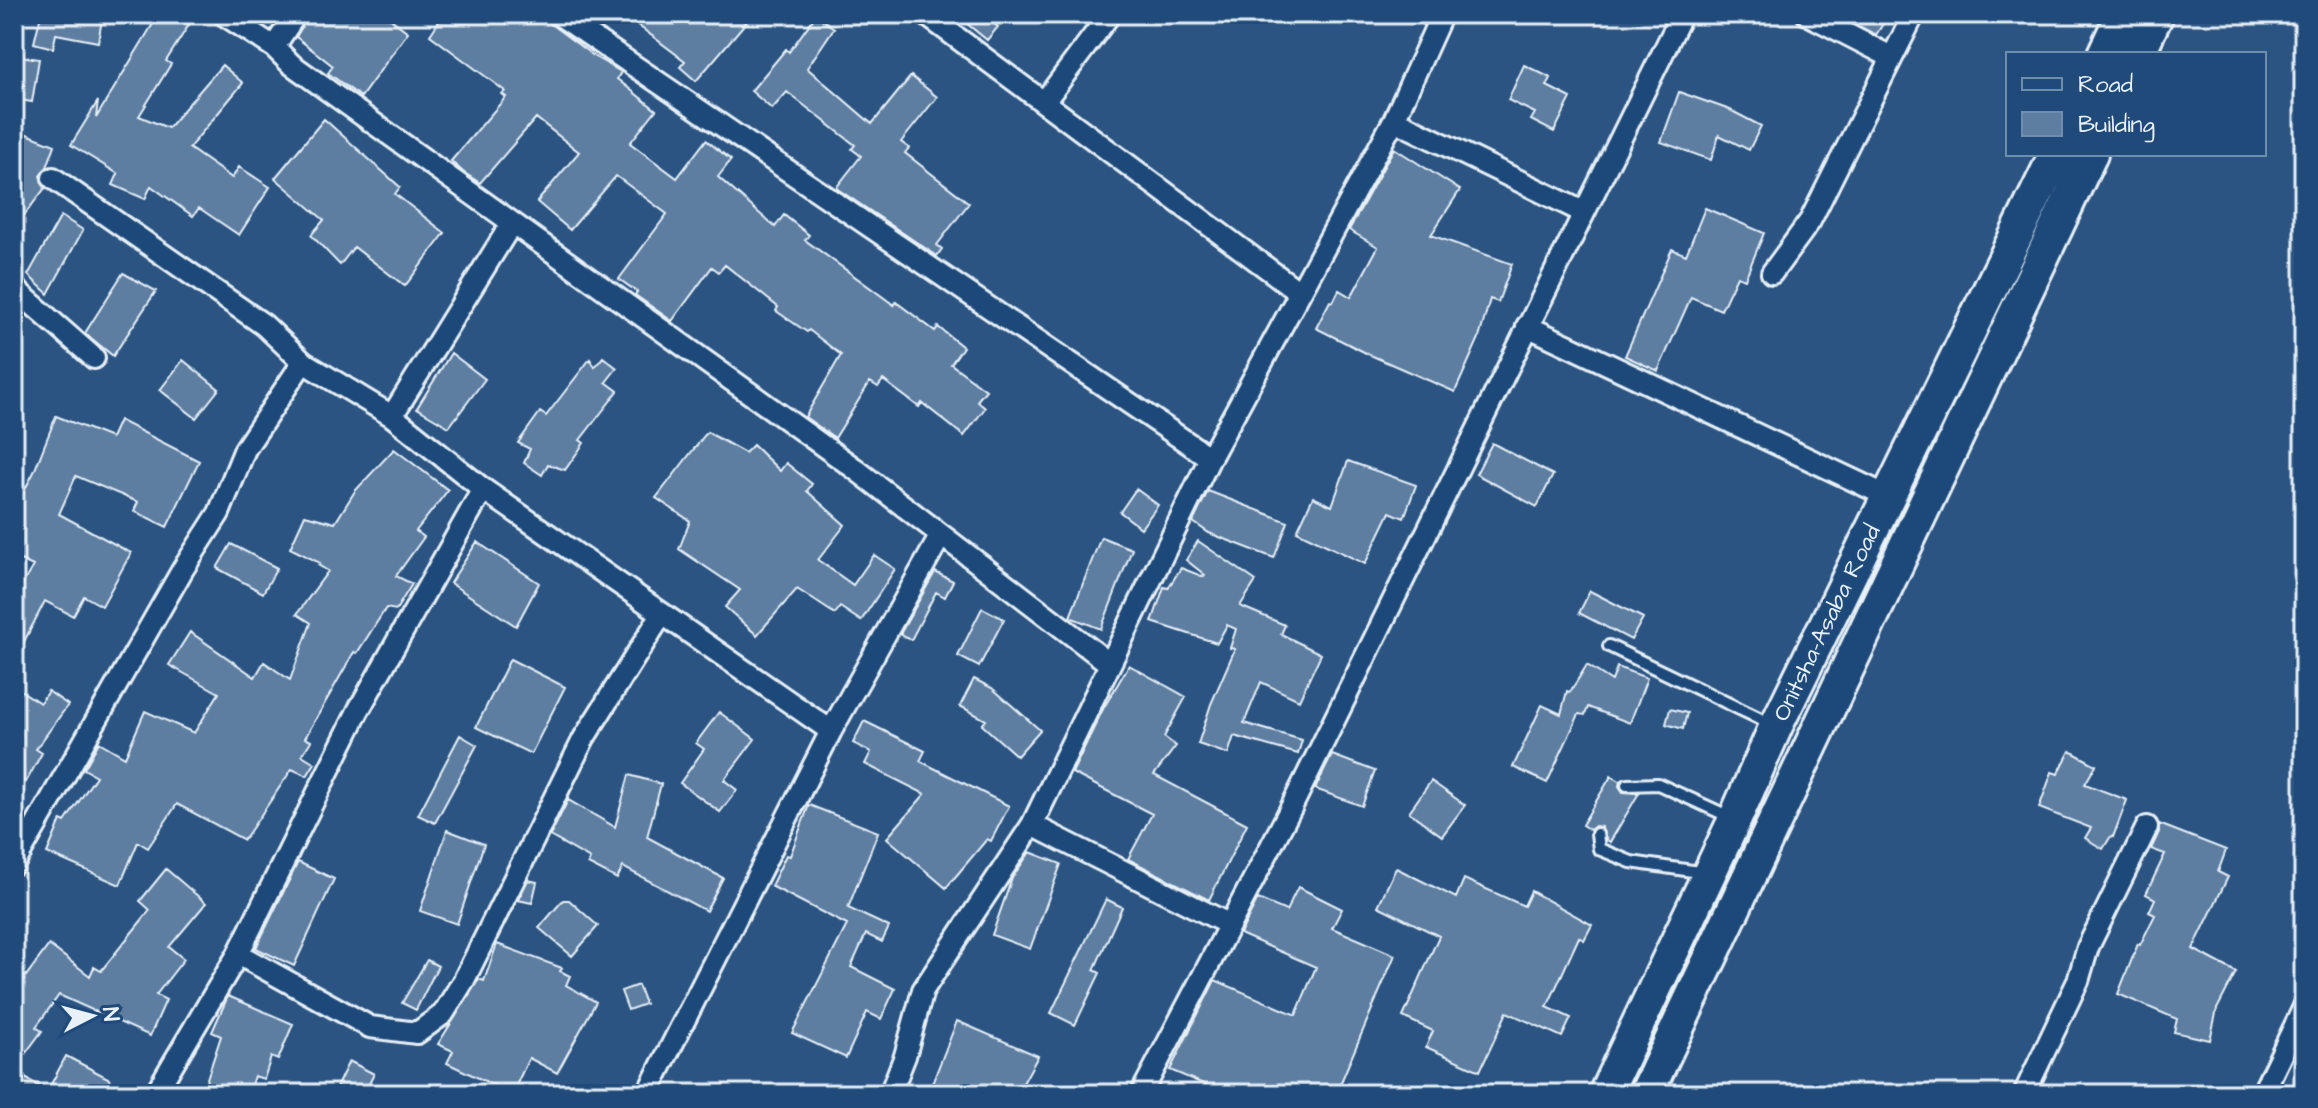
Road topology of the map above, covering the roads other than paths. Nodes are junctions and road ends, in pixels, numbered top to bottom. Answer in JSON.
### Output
{"nodes":[{"id":1,"x":223,"y":14,"type":"edge"},
{"id":2,"x":296,"y":14,"type":"edge"},
{"id":3,"x":925,"y":14,"type":"edge"},
{"id":4,"x":1110,"y":14,"type":"edge"},
{"id":5,"x":1442,"y":14,"type":"edge"},
{"id":6,"x":1682,"y":14,"type":"edge"},
{"id":7,"x":1807,"y":14,"type":"edge"},
{"id":8,"x":1914,"y":14,"type":"edge"},
{"id":9,"x":2123,"y":14,"type":"edge"},
{"id":10,"x":2157,"y":14,"type":"edge"},
{"id":11,"x":562,"y":15,"type":"edge"},
{"id":12,"x":274,"y":47,"type":"junction"},
{"id":13,"x":2105,"y":52,"type":"edge"},
{"id":14,"x":2139,"y":52,"type":"edge"},
{"id":15,"x":1891,"y":57,"type":"junction"},
{"id":16,"x":1044,"y":102,"type":"junction"},
{"id":17,"x":1394,"y":120,"type":"junction"},
{"id":18,"x":2055,"y":156,"type":"edge"},
{"id":19,"x":2090,"y":156,"type":"edge"},
{"id":20,"x":53,"y":178,"type":"dead end"},
{"id":21,"x":1583,"y":212,"type":"junction"},
{"id":22,"x":512,"y":223,"type":"junction"},
{"id":23,"x":1772,"y":273,"type":"dead end"},
{"id":24,"x":14,"y":288,"type":"edge"},
{"id":25,"x":1299,"y":292,"type":"junction"},
{"id":26,"x":1527,"y":326,"type":"junction"},
{"id":27,"x":94,"y":358,"type":"dead end"},
{"id":28,"x":303,"y":362,"type":"junction"},
{"id":29,"x":392,"y":416,"type":"junction"},
{"id":30,"x":1210,"y":458,"type":"junction"},
{"id":31,"x":483,"y":489,"type":"junction"},
{"id":32,"x":1889,"y":497,"type":"junction"},
{"id":33,"x":941,"y":535,"type":"junction"},
{"id":34,"x":662,"y":614,"type":"junction"},
{"id":35,"x":1609,"y":646,"type":"dead end"},
{"id":36,"x":1110,"y":664,"type":"junction"},
{"id":37,"x":1776,"y":726,"type":"junction"},
{"id":38,"x":831,"y":731,"type":"junction"},
{"id":39,"x":1627,"y":785,"type":"dead end"},
{"id":40,"x":1735,"y":819,"type":"junction"},
{"id":41,"x":1032,"y":825,"type":"junction"},
{"id":42,"x":2147,"y":827,"type":"dead end"},
{"id":43,"x":1597,"y":834,"type":"dead end"},
{"id":44,"x":14,"y":864,"type":"edge"},
{"id":45,"x":1710,"y":874,"type":"junction"},
{"id":46,"x":1228,"y":924,"type":"junction"},
{"id":47,"x":1684,"y":927,"type":"junction"},
{"id":48,"x":1721,"y":934,"type":"junction"},
{"id":49,"x":238,"y":954,"type":"junction"},
{"id":50,"x":2304,"y":1007,"type":"edge"},
{"id":51,"x":155,"y":1094,"type":"edge"},
{"id":52,"x":647,"y":1094,"type":"edge"},
{"id":53,"x":890,"y":1094,"type":"edge"},
{"id":54,"x":1141,"y":1094,"type":"edge"},
{"id":55,"x":1605,"y":1094,"type":"edge"},
{"id":56,"x":1646,"y":1094,"type":"edge"},
{"id":57,"x":2024,"y":1094,"type":"edge"},
{"id":58,"x":2262,"y":1094,"type":"edge"}],
"edges":[{"from":1,"to":12,"type":"street"},
{"from":2,"to":12,"type":"street"},
{"from":3,"to":16,"type":"street"},
{"from":4,"to":16,"type":"street"},
{"from":5,"to":17,"type":"street"},
{"from":6,"to":21,"type":"street"},
{"from":7,"to":15,"type":"street"},
{"from":8,"to":15,"type":"street"},
{"from":9,"to":13,"type":"highway"},
{"from":10,"to":14,"type":"highway"},
{"from":11,"to":30,"type":"street"},
{"from":12,"to":22,"type":"street"},
{"from":15,"to":23,"type":"street"},
{"from":16,"to":25,"type":"street"},
{"from":17,"to":21,"type":"street"},
{"from":17,"to":25,"type":"street"},
{"from":18,"to":32,"type":"highway","name":"Onitsha-Asaba Road"},
{"from":19,"to":48,"type":"highway"},
{"from":20,"to":28,"type":"street"},
{"from":21,"to":26,"type":"street"},
{"from":22,"to":29,"type":"street"},
{"from":22,"to":33,"type":"street"},
{"from":24,"to":27,"type":"street"},
{"from":25,"to":30,"type":"street"},
{"from":26,"to":32,"type":"street"},
{"from":26,"to":46,"type":"street"},
{"from":28,"to":29,"type":"street"},
{"from":28,"to":44,"type":"street"},
{"from":29,"to":31,"type":"street"},
{"from":30,"to":36,"type":"street"},
{"from":31,"to":34,"type":"street"},
{"from":31,"to":49,"type":"street"},
{"from":32,"to":37,"type":"highway","name":"Onitsha-Asaba Road"},
{"from":33,"to":36,"type":"street"},
{"from":33,"to":38,"type":"street"},
{"from":34,"to":38,"type":"street"},
{"from":34,"to":49,"type":"street"},
{"from":35,"to":37,"type":"lane"},
{"from":36,"to":41,"type":"street"},
{"from":37,"to":40,"type":"highway","name":"Onitsha-Asaba Road"},
{"from":38,"to":52,"type":"street"},
{"from":39,"to":40,"type":"lane"},
{"from":40,"to":45,"type":"highway","name":"Onitsha-Asaba Road"},
{"from":41,"to":46,"type":"street"},
{"from":41,"to":53,"type":"street"},
{"from":42,"to":57,"type":"street"},
{"from":43,"to":45,"type":"lane"},
{"from":45,"to":47,"type":"highway","name":"Onitsha-Asaba Road"},
{"from":46,"to":54,"type":"street"},
{"from":47,"to":48,"type":"highway"},
{"from":47,"to":55,"type":"highway","name":"Onitsha-Asaba Road"},
{"from":48,"to":56,"type":"highway"},
{"from":49,"to":51,"type":"street"},
{"from":50,"to":58,"type":"street"}]}
